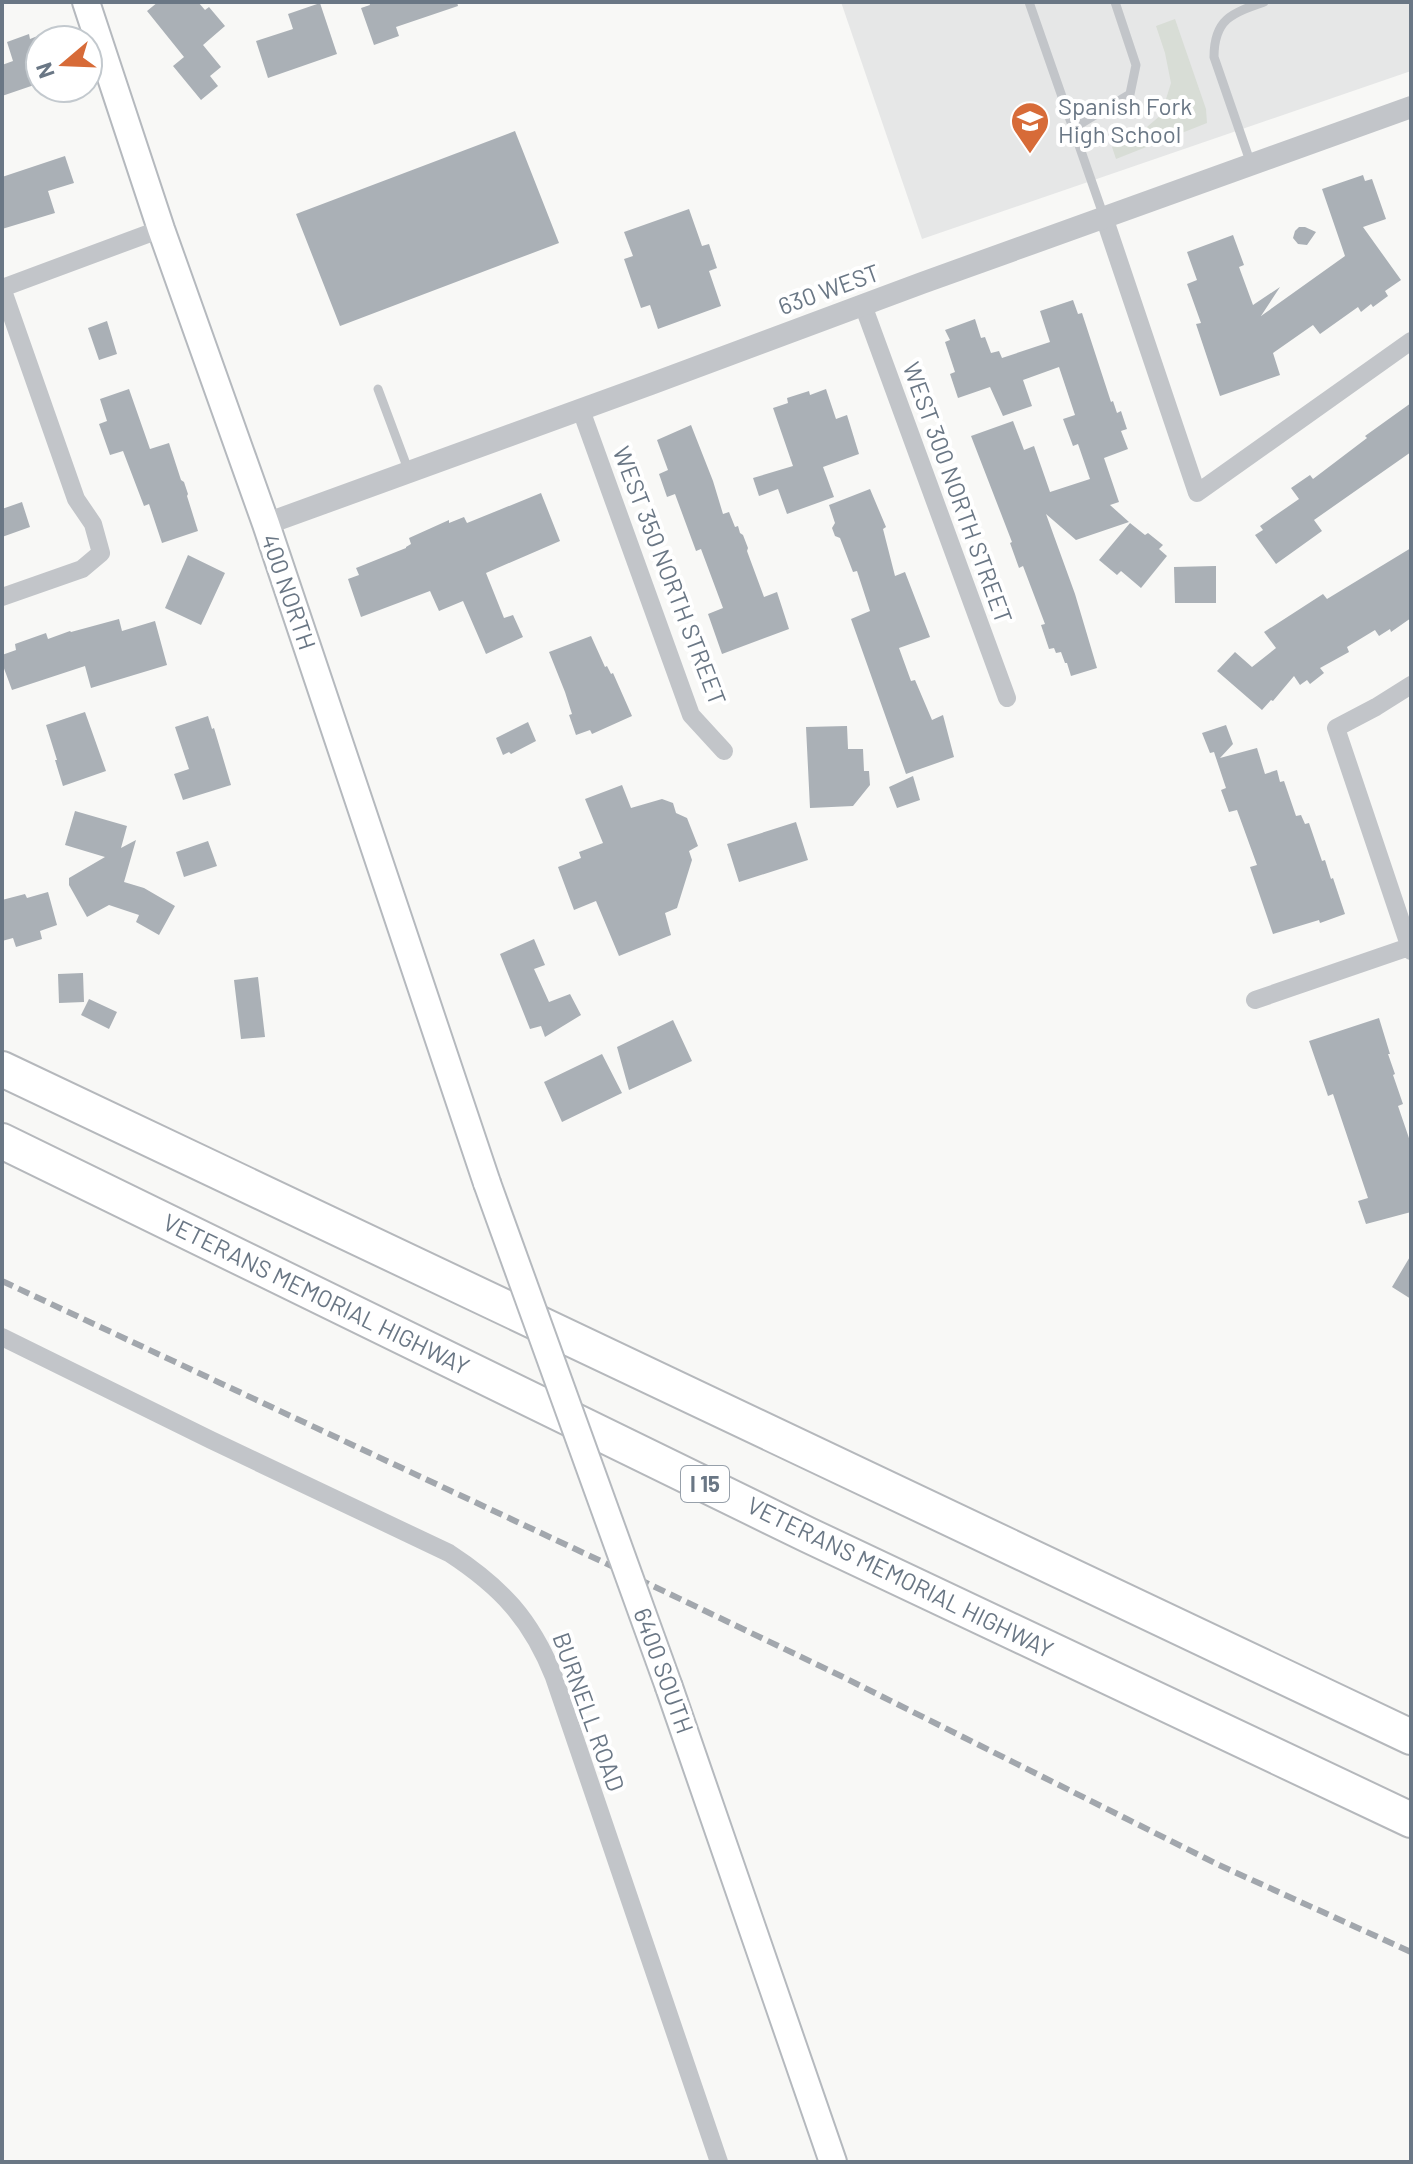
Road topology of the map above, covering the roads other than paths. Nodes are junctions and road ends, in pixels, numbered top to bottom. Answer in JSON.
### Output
{"nodes":[{"id":1,"x":86,"y":2,"type":"edge"},
{"id":2,"x":1029,"y":2,"type":"edge"},
{"id":3,"x":1115,"y":2,"type":"edge"},
{"id":4,"x":1264,"y":2,"type":"edge"},
{"id":5,"x":1410,"y":112,"type":"edge"},
{"id":6,"x":1072,"y":129,"type":"junction"},
{"id":7,"x":1251,"y":164,"type":"junction"},
{"id":8,"x":1104,"y":217,"type":"junction"},
{"id":9,"x":161,"y":229,"type":"junction"},
{"id":10,"x":2,"y":288,"type":"edge"},
{"id":11,"x":863,"y":305,"type":"junction"},
{"id":12,"x":1411,"y":341,"type":"edge"},
{"id":13,"x":378,"y":389,"type":"dead end"},
{"id":14,"x":581,"y":410,"type":"junction"},
{"id":15,"x":409,"y":472,"type":"junction"},
{"id":16,"x":266,"y":524,"type":"junction"},
{"id":17,"x":2,"y":597,"type":"edge"},
{"id":18,"x":1411,"y":685,"type":"edge"},
{"id":19,"x":1007,"y":698,"type":"dead end"},
{"id":20,"x":724,"y":751,"type":"dead end"},
{"id":21,"x":1410,"y":949,"type":"edge"},
{"id":22,"x":1255,"y":1000,"type":"dead end"},
{"id":23,"x":2,"y":1069,"type":"edge"},
{"id":24,"x":2,"y":1141,"type":"edge"},
{"id":25,"x":487,"y":1183,"type":"joint"},
{"id":26,"x":2,"y":1337,"type":"edge"},
{"id":27,"x":1411,"y":1737,"type":"edge"},
{"id":28,"x":1411,"y":1820,"type":"edge"},
{"id":29,"x":719,"y":2162,"type":"edge"},
{"id":30,"x":833,"y":2162,"type":"edge"}],
"edges":[{"from":1,"to":9,"type":"main road","name":"400 NORTH"},
{"from":2,"to":6,"type":"lane"},
{"from":3,"to":6,"type":"lane"},
{"from":4,"to":7,"type":"lane"},
{"from":5,"to":7,"type":"street","name":"630 WEST"},
{"from":6,"to":8,"type":"lane"},
{"from":7,"to":8,"type":"street","name":"630 WEST"},
{"from":8,"to":11,"type":"street","name":"630 WEST"},
{"from":8,"to":12,"type":"street"},
{"from":9,"to":10,"type":"street"},
{"from":9,"to":16,"type":"main road","name":"400 NORTH"},
{"from":10,"to":17,"type":"street"},
{"from":11,"to":14,"type":"street","name":"630 WEST"},
{"from":11,"to":19,"type":"street","name":"WEST 300 NORTH STREET"},
{"from":13,"to":15,"type":"lane"},
{"from":14,"to":15,"type":"street","name":"630 WEST"},
{"from":14,"to":20,"type":"street","name":"WEST 350 NORTH STREET"},
{"from":15,"to":16,"type":"street","name":"630 WEST"},
{"from":16,"to":25,"type":"main road","name":"400 NORTH"},
{"from":18,"to":21,"type":"street"},
{"from":21,"to":22,"type":"street"},
{"from":23,"to":27,"type":"highway"},
{"from":24,"to":28,"type":"highway","name":"VETERANS MEMORIAL HIGHWAY","number":"I 15"},
{"from":25,"to":30,"type":"main road","name":"6400 SOUTH","bridge":true},
{"from":26,"to":29,"type":"street","name":"BURNELL ROAD"}]}
